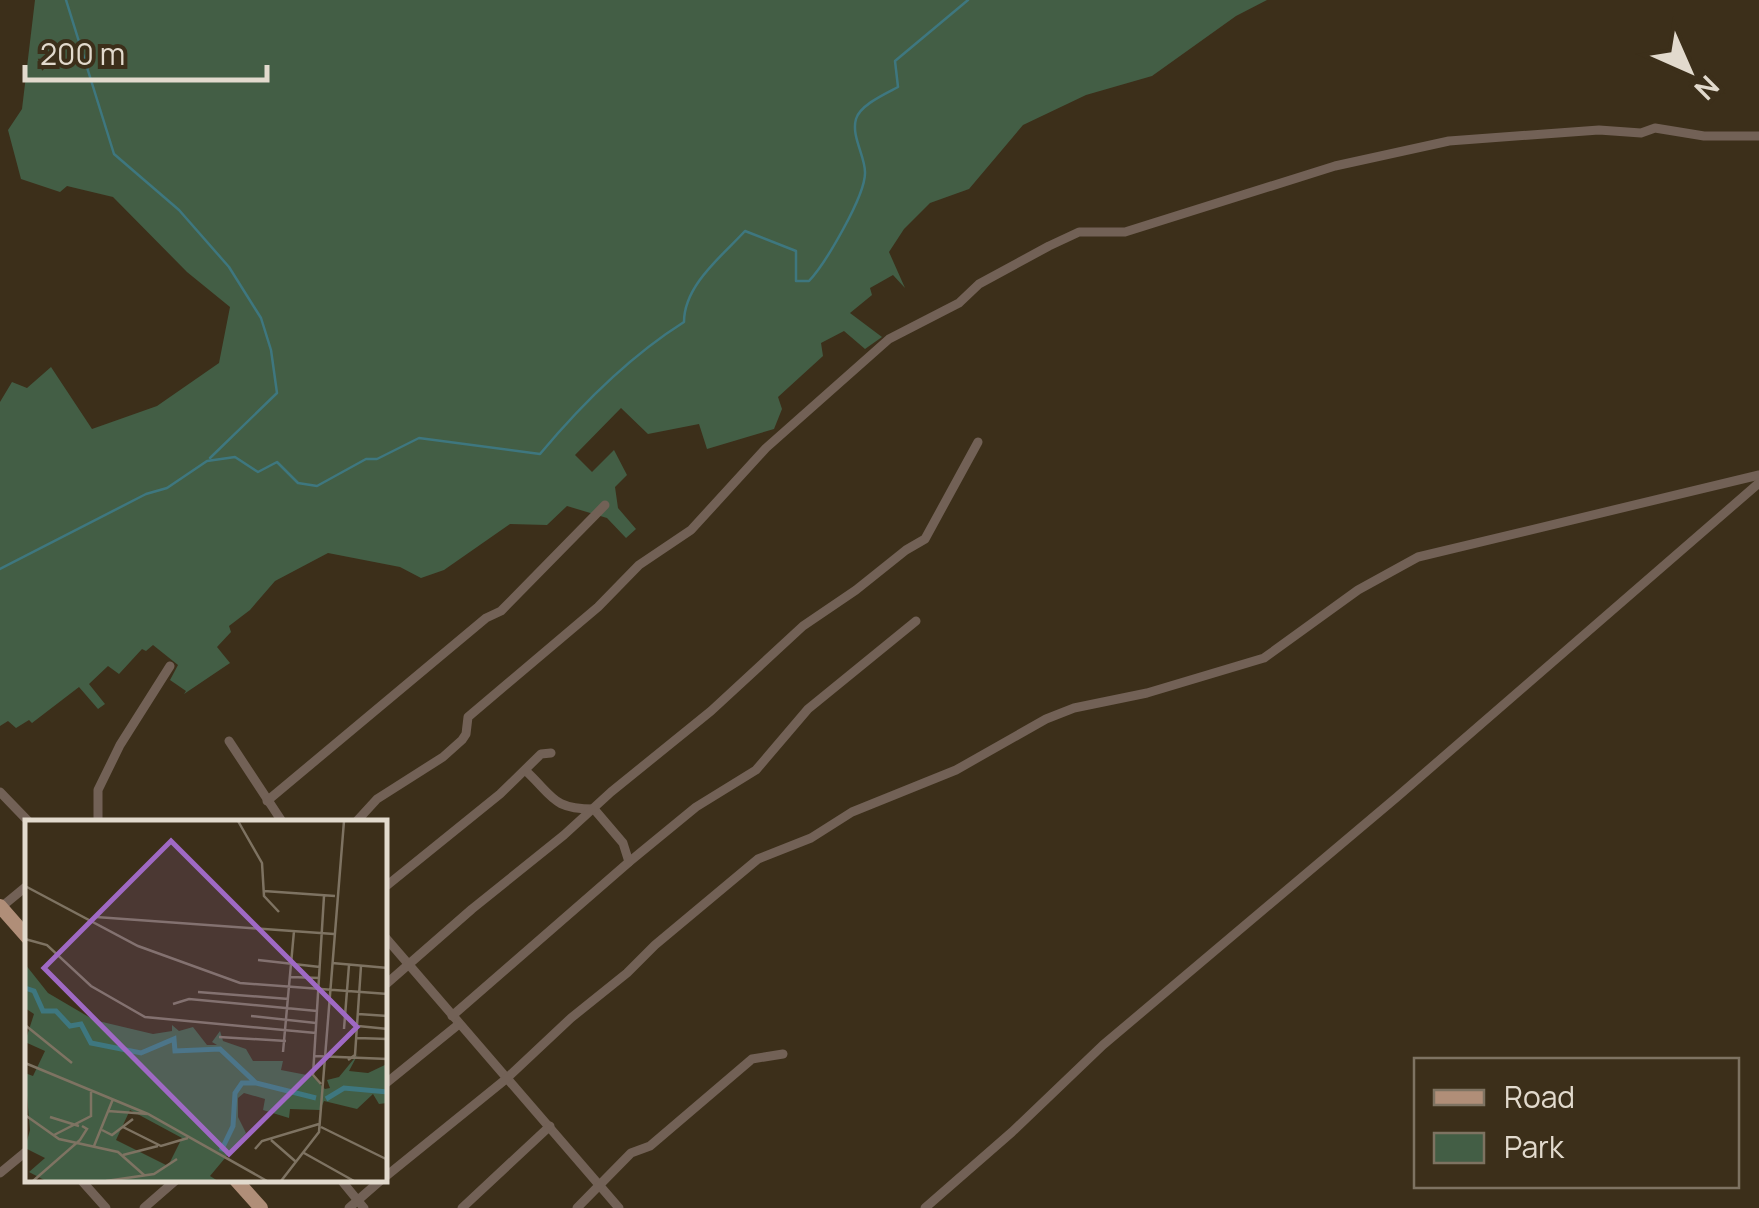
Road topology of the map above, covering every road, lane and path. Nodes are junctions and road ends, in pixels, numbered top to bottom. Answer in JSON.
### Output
{"nodes":[{"id":1,"x":1759,"y":136,"type":"edge"},
{"id":2,"x":978,"y":442,"type":"dead end"},
{"id":3,"x":1759,"y":474,"type":"edge"},
{"id":4,"x":1759,"y":483,"type":"edge"},
{"id":5,"x":605,"y":506,"type":"dead end"},
{"id":6,"x":916,"y":621,"type":"dead end"},
{"id":7,"x":170,"y":666,"type":"dead end"},
{"id":8,"x":229,"y":741,"type":"dead end"},
{"id":9,"x":551,"y":753,"type":"dead end"},
{"id":10,"x":525,"y":770,"type":"junction"},
{"id":11,"x":0,"y":792,"type":"edge"},
{"id":12,"x":267,"y":801,"type":"junction"},
{"id":13,"x":594,"y":809,"type":"junction"},
{"id":14,"x":27,"y":820,"type":"edge"},
{"id":15,"x":98,"y":820,"type":"edge"},
{"id":16,"x":282,"y":820,"type":"edge"},
{"id":17,"x":358,"y":820,"type":"edge"},
{"id":18,"x":628,"y":862,"type":"junction"},
{"id":19,"x":388,"y":884,"type":"edge"},
{"id":20,"x":25,"y":887,"type":"edge"},
{"id":21,"x":0,"y":907,"type":"edge"},
{"id":22,"x":25,"y":935,"type":"edge"},
{"id":23,"x":388,"y":940,"type":"edge"},
{"id":24,"x":409,"y":964,"type":"junction"},
{"id":25,"x":388,"y":982,"type":"edge"},
{"id":26,"x":455,"y":1020,"type":"junction"},
{"id":27,"x":783,"y":1054,"type":"dead end"},
{"id":28,"x":506,"y":1079,"type":"junction"},
{"id":29,"x":388,"y":1081,"type":"edge"},
{"id":30,"x":550,"y":1126,"type":"junction"},
{"id":31,"x":25,"y":1152,"type":"edge"},
{"id":32,"x":0,"y":1173,"type":"edge"},
{"id":33,"x":388,"y":1175,"type":"edge"},
{"id":34,"x":83,"y":1183,"type":"edge"},
{"id":35,"x":173,"y":1183,"type":"edge"},
{"id":36,"x":239,"y":1183,"type":"edge"},
{"id":37,"x":344,"y":1183,"type":"edge"},
{"id":38,"x":379,"y":1183,"type":"edge"},
{"id":39,"x":598,"y":1184,"type":"junction"},
{"id":40,"x":361,"y":1204,"type":"edge"},
{"id":41,"x":106,"y":1208,"type":"edge"},
{"id":42,"x":144,"y":1208,"type":"edge"},
{"id":43,"x":261,"y":1208,"type":"edge"},
{"id":44,"x":349,"y":1208,"type":"edge"},
{"id":45,"x":462,"y":1208,"type":"edge"},
{"id":46,"x":576,"y":1208,"type":"edge"},
{"id":47,"x":619,"y":1208,"type":"edge"},
{"id":48,"x":925,"y":1208,"type":"edge"}],
"edges":[{"from":1,"to":17,"type":"street"},
{"from":2,"to":13,"type":"street"},
{"from":3,"to":28,"type":"street"},
{"from":4,"to":48,"type":"street"},
{"from":5,"to":12,"type":"street"},
{"from":6,"to":18,"type":"street"},
{"from":7,"to":15,"type":"street"},
{"from":8,"to":12,"type":"street"},
{"from":9,"to":10,"type":"street"},
{"from":10,"to":13,"type":"street"},
{"from":10,"to":19,"type":"street"},
{"from":11,"to":14,"type":"street"},
{"from":12,"to":16,"type":"street"},
{"from":13,"to":18,"type":"street"},
{"from":13,"to":24,"type":"street"},
{"from":18,"to":26,"type":"street"},
{"from":20,"to":21,"type":"street"},
{"from":21,"to":22,"type":"main road"},
{"from":23,"to":24,"type":"street"},
{"from":24,"to":25,"type":"street"},
{"from":24,"to":26,"type":"street"},
{"from":26,"to":28,"type":"street"},
{"from":26,"to":29,"type":"street"},
{"from":27,"to":39,"type":"street"},
{"from":28,"to":30,"type":"street"},
{"from":28,"to":33,"type":"street"},
{"from":30,"to":39,"type":"street"},
{"from":30,"to":45,"type":"street"},
{"from":31,"to":32,"type":"street"},
{"from":34,"to":41,"type":"street"},
{"from":35,"to":42,"type":"street"},
{"from":36,"to":43,"type":"main road"},
{"from":37,"to":40,"type":"street"},
{"from":38,"to":40,"type":"street"},
{"from":39,"to":46,"type":"street"},
{"from":39,"to":47,"type":"street"},
{"from":40,"to":44,"type":"street"}]}
